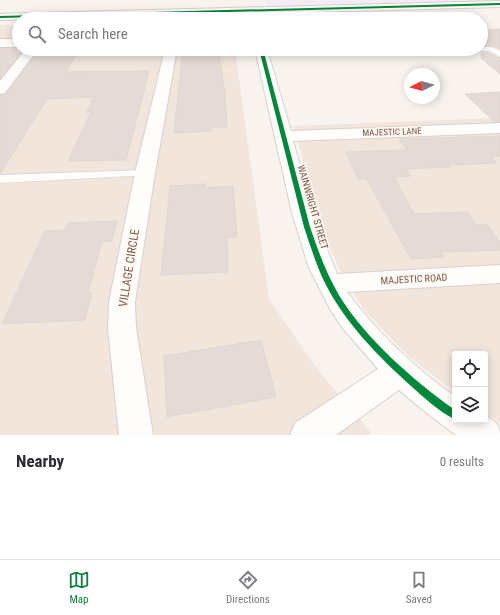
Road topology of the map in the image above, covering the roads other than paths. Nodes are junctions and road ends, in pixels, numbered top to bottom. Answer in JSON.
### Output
{"nodes":[{"id":1,"x":500,"y":4,"type":"edge"},
{"id":2,"x":320,"y":12,"type":"edge"},
{"id":3,"x":0,"y":17,"type":"edge"},
{"id":4,"x":12,"y":17,"type":"edge"},
{"id":5,"x":0,"y":43,"type":"edge"},
{"id":6,"x":12,"y":43,"type":"edge"},
{"id":7,"x":488,"y":49,"type":"edge"},
{"id":8,"x":500,"y":55,"type":"edge"},
{"id":9,"x":27,"y":56,"type":"edge"},
{"id":10,"x":169,"y":56,"type":"edge"},
{"id":11,"x":263,"y":56,"type":"edge"},
{"id":12,"x":0,"y":90,"type":"edge"},
{"id":13,"x":500,"y":128,"type":"edge"},
{"id":14,"x":284,"y":136,"type":"junction"},
{"id":15,"x":145,"y":173,"type":"junction"},
{"id":16,"x":0,"y":179,"type":"edge"},
{"id":17,"x":500,"y":274,"type":"edge"},
{"id":18,"x":329,"y":284,"type":"junction"},
{"id":19,"x":400,"y":371,"type":"junction"},
{"id":20,"x":452,"y":413,"type":"edge"},
{"id":21,"x":467,"y":423,"type":"edge"},
{"id":22,"x":136,"y":435,"type":"edge"},
{"id":23,"x":307,"y":435,"type":"edge"},
{"id":24,"x":485,"y":435,"type":"edge"}],
"edges":[{"from":1,"to":2,"type":"street"},
{"from":3,"to":4,"type":"street"},
{"from":5,"to":6,"type":"street"},
{"from":7,"to":8,"type":"lane"},
{"from":9,"to":12,"type":"street"},
{"from":10,"to":15,"type":"street","name":"VILLAGE CIRCLE"},
{"from":11,"to":14,"type":"street","name":"WAINWRIGHT STREET"},
{"from":13,"to":14,"type":"street","name":"MAJESTIC LANE"},
{"from":14,"to":18,"type":"street","name":"WAINWRIGHT STREET"},
{"from":15,"to":16,"type":"lane"},
{"from":15,"to":22,"type":"street","name":"VILLAGE CIRCLE"},
{"from":17,"to":18,"type":"street","name":"MAJESTIC ROAD"},
{"from":18,"to":19,"type":"street","name":"WAINWRIGHT STREET"},
{"from":19,"to":20,"type":"street","name":"WAINWRIGHT STREET"},
{"from":19,"to":23,"type":"street"},
{"from":21,"to":24,"type":"street"}]}
